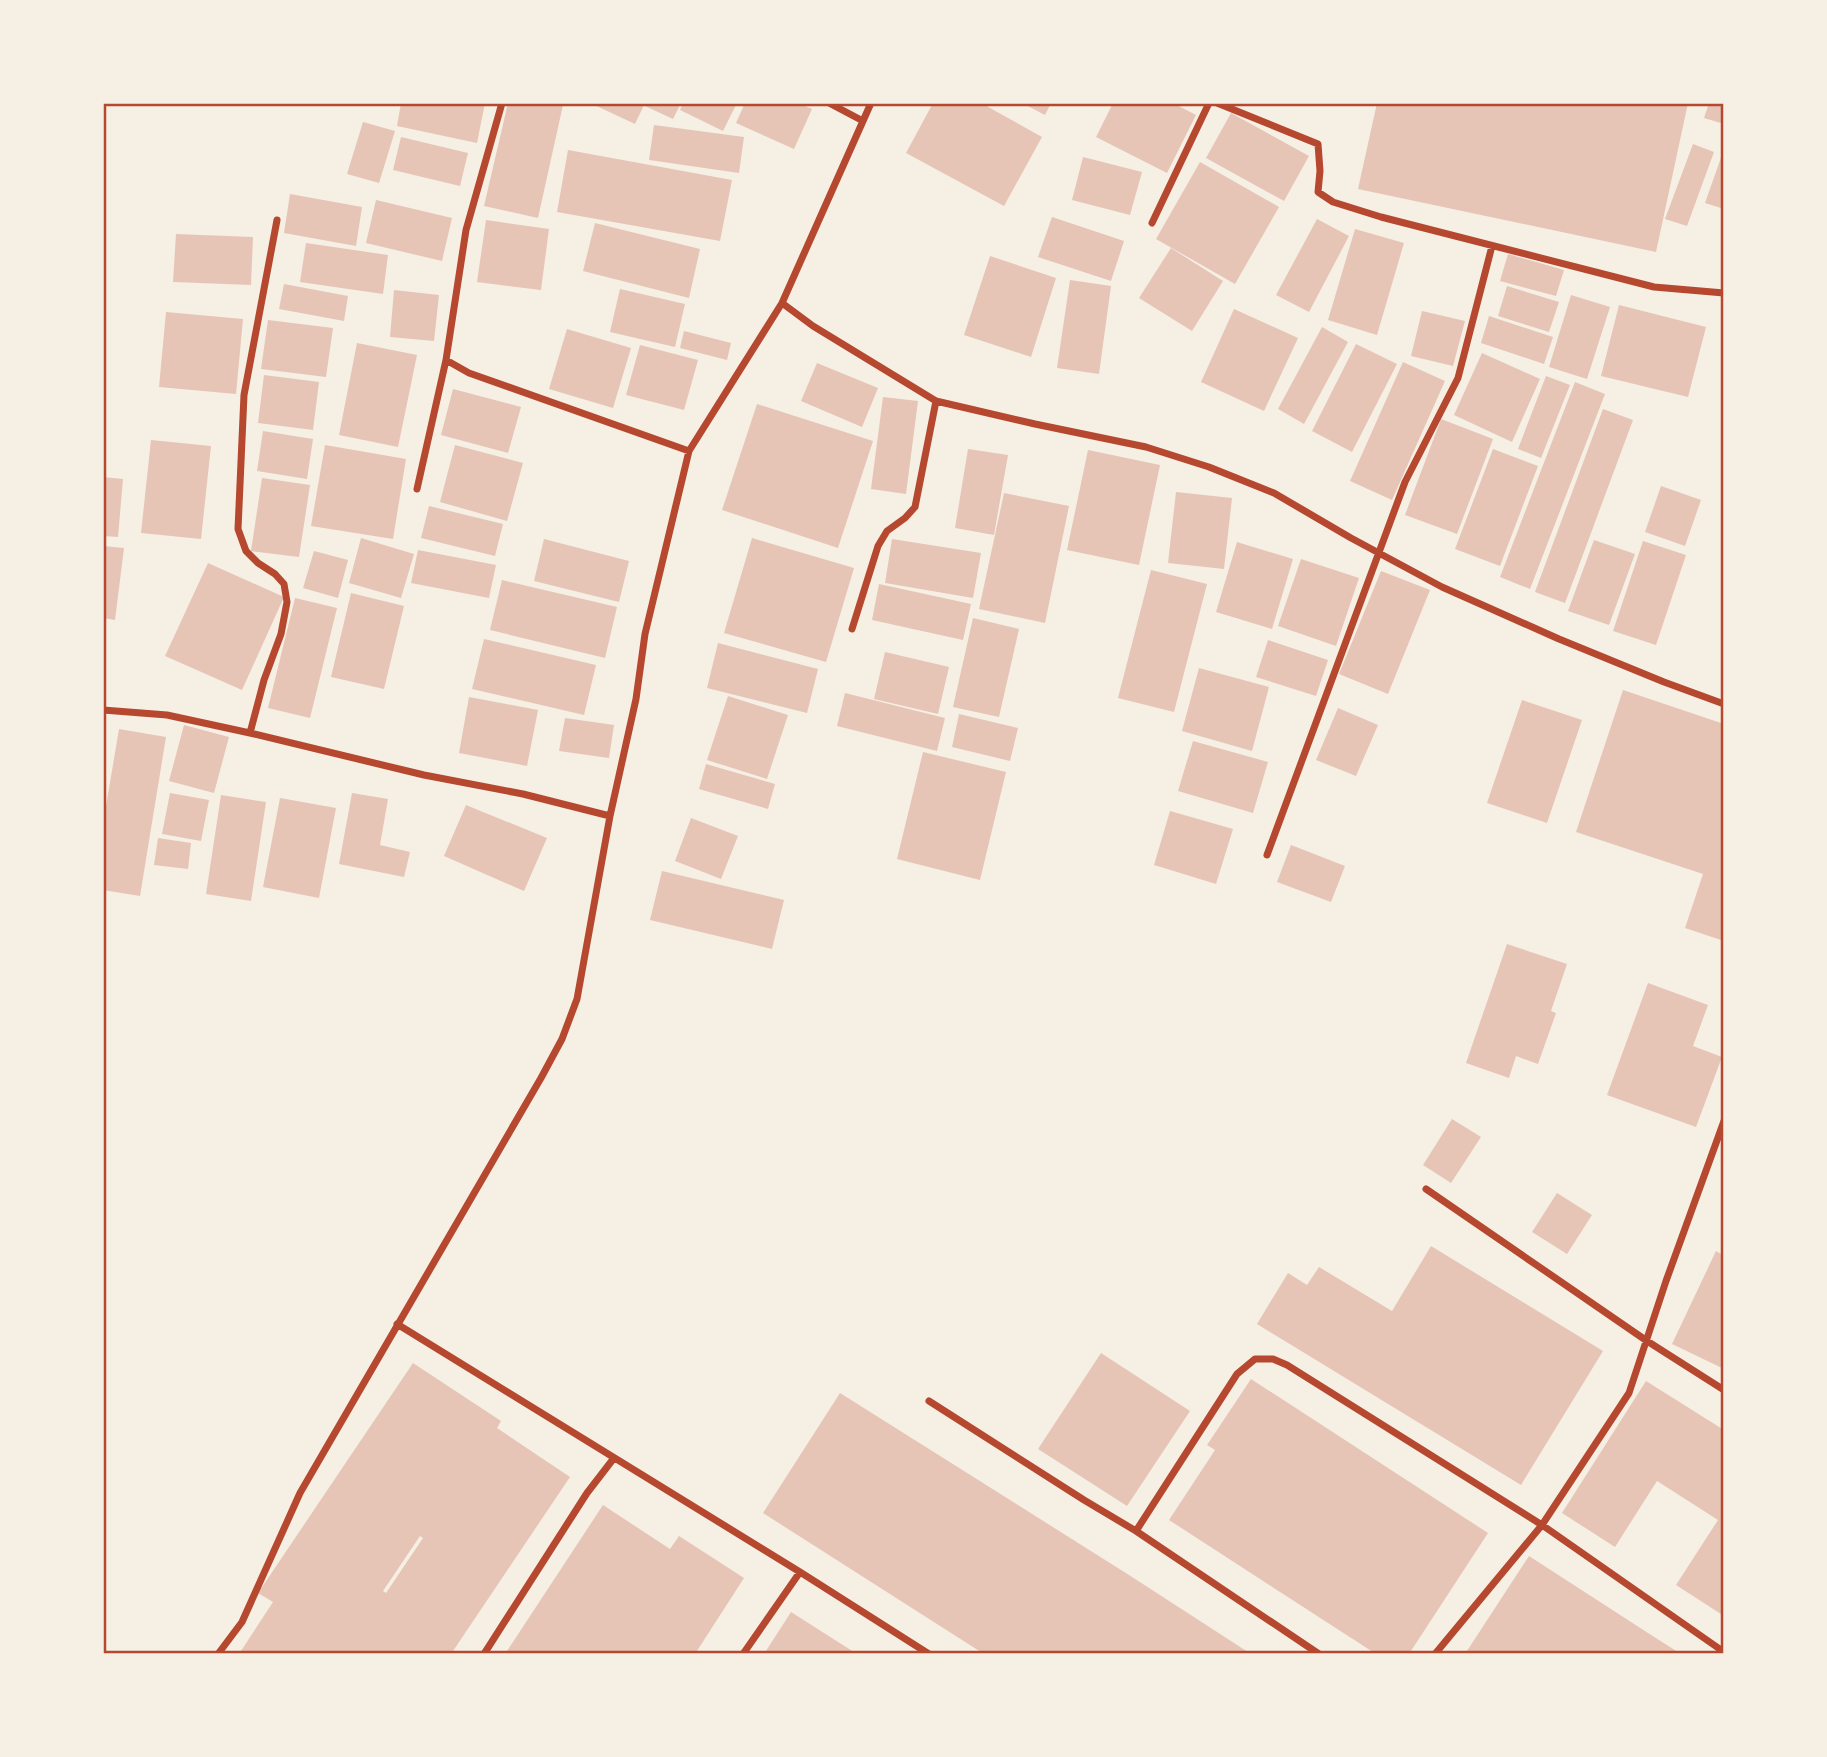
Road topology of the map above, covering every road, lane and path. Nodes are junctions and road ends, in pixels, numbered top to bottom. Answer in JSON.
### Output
{"nodes":[{"id":1,"x":502,"y":103,"type":"edge"},
{"id":2,"x":829,"y":103,"type":"edge"},
{"id":3,"x":871,"y":103,"type":"edge"},
{"id":4,"x":1209,"y":103,"type":"edge"},
{"id":5,"x":1217,"y":103,"type":"edge"},
{"id":6,"x":863,"y":121,"type":"junction"},
{"id":7,"x":277,"y":220,"type":"dead end"},
{"id":8,"x":1152,"y":223,"type":"dead end"},
{"id":9,"x":1492,"y":246,"type":"junction"},
{"id":10,"x":1724,"y":293,"type":"edge"},
{"id":11,"x":782,"y":303,"type":"junction"},
{"id":12,"x":446,"y":360,"type":"junction"},
{"id":13,"x":936,"y":401,"type":"junction"},
{"id":14,"x":689,"y":451,"type":"junction"},
{"id":15,"x":417,"y":489,"type":"dead end"},
{"id":16,"x":1380,"y":554,"type":"junction"},
{"id":17,"x":852,"y":629,"type":"dead end"},
{"id":18,"x":1724,"y":704,"type":"edge"},
{"id":19,"x":103,"y":710,"type":"edge"},
{"id":20,"x":250,"y":733,"type":"junction"},
{"id":21,"x":610,"y":816,"type":"junction"},
{"id":22,"x":1267,"y":855,"type":"dead end"},
{"id":23,"x":1724,"y":1121,"type":"edge"},
{"id":24,"x":1426,"y":1189,"type":"dead end"},
{"id":25,"x":397,"y":1324,"type":"junction"},
{"id":26,"x":1647,"y":1341,"type":"junction"},
{"id":27,"x":1724,"y":1390,"type":"edge"},
{"id":28,"x":929,"y":1401,"type":"dead end"},
{"id":29,"x":614,"y":1458,"type":"junction"},
{"id":30,"x":1542,"y":1525,"type":"junction"},
{"id":31,"x":1136,"y":1531,"type":"junction"},
{"id":32,"x":800,"y":1572,"type":"junction"},
{"id":33,"x":1724,"y":1652,"type":"edge"},
{"id":34,"x":218,"y":1654,"type":"edge"},
{"id":35,"x":484,"y":1654,"type":"edge"},
{"id":36,"x":743,"y":1654,"type":"edge"},
{"id":37,"x":929,"y":1654,"type":"edge"},
{"id":38,"x":1319,"y":1654,"type":"edge"},
{"id":39,"x":1435,"y":1654,"type":"edge"}],
"edges":[{"from":1,"to":12,"type":"street"},
{"from":2,"to":6,"type":"street"},
{"from":3,"to":6,"type":"street"},
{"from":4,"to":8,"type":"street"},
{"from":5,"to":9,"type":"street"},
{"from":6,"to":11,"type":"street"},
{"from":7,"to":20,"type":"street"},
{"from":9,"to":10,"type":"street"},
{"from":9,"to":16,"type":"street"},
{"from":11,"to":13,"type":"street"},
{"from":11,"to":14,"type":"street"},
{"from":12,"to":14,"type":"street"},
{"from":12,"to":15,"type":"street"},
{"from":13,"to":16,"type":"street"},
{"from":13,"to":17,"type":"street"},
{"from":14,"to":21,"type":"street"},
{"from":16,"to":18,"type":"street"},
{"from":16,"to":22,"type":"street"},
{"from":19,"to":20,"type":"street"},
{"from":20,"to":21,"type":"street"},
{"from":21,"to":25,"type":"street"},
{"from":23,"to":26,"type":"street"},
{"from":24,"to":26,"type":"street"},
{"from":25,"to":29,"type":"street"},
{"from":25,"to":34,"type":"street"},
{"from":26,"to":27,"type":"street"},
{"from":26,"to":30,"type":"street"},
{"from":28,"to":31,"type":"street"},
{"from":29,"to":32,"type":"street"},
{"from":29,"to":35,"type":"street"},
{"from":30,"to":31,"type":"street"},
{"from":30,"to":33,"type":"street"},
{"from":30,"to":39,"type":"street"},
{"from":31,"to":38,"type":"street"},
{"from":32,"to":36,"type":"street"},
{"from":32,"to":37,"type":"street"}]}
